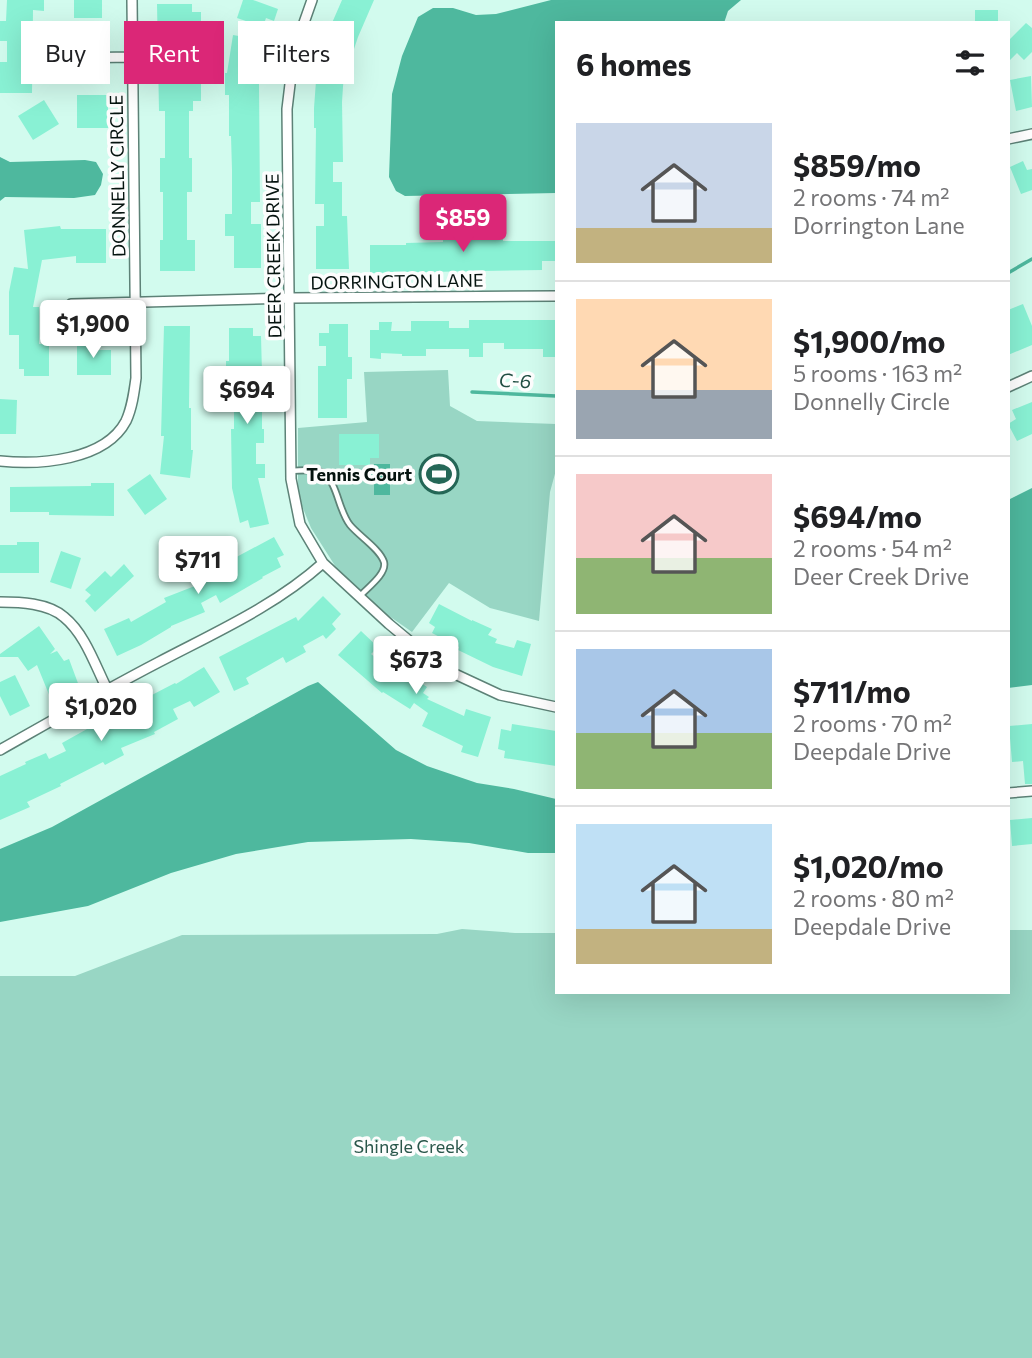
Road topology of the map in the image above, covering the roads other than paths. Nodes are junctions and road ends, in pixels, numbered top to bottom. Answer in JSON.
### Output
{"nodes":[{"id":1,"x":132,"y":0,"type":"edge"},
{"id":2,"x":312,"y":0,"type":"edge"},
{"id":3,"x":132,"y":21,"type":"edge"},
{"id":4,"x":132,"y":84,"type":"edge"},
{"id":5,"x":1032,"y":134,"type":"edge"},
{"id":6,"x":1010,"y":139,"type":"edge"},
{"id":7,"x":555,"y":296,"type":"edge"},
{"id":8,"x":290,"y":298,"type":"junction"},
{"id":9,"x":134,"y":301,"type":"junction"},
{"id":10,"x":71,"y":304,"type":"dead end"},
{"id":11,"x":1032,"y":376,"type":"edge"},
{"id":12,"x":1010,"y":386,"type":"edge"},
{"id":13,"x":0,"y":461,"type":"edge"},
{"id":14,"x":291,"y":471,"type":"junction"},
{"id":15,"x":323,"y":563,"type":"junction"},
{"id":16,"x":359,"y":597,"type":"junction"},
{"id":17,"x":0,"y":602,"type":"edge"},
{"id":18,"x":107,"y":689,"type":"junction"},
{"id":19,"x":555,"y":708,"type":"edge"},
{"id":20,"x":0,"y":750,"type":"edge"},
{"id":21,"x":1032,"y":791,"type":"edge"},
{"id":22,"x":1010,"y":793,"type":"edge"}],
"edges":[{"from":1,"to":3,"type":"street","name":"DONNELLY CIRCLE"},
{"from":2,"to":8,"type":"street","name":"DEER CREEK DRIVE"},
{"from":4,"to":9,"type":"street","name":"DONNELLY CIRCLE"},
{"from":5,"to":6,"type":"street"},
{"from":7,"to":8,"type":"street","name":"DORRINGTON LANE"},
{"from":8,"to":9,"type":"street","name":"DORRINGTON LANE"},
{"from":8,"to":14,"type":"street","name":"DEER CREEK DRIVE"},
{"from":9,"to":10,"type":"street","name":"DORRINGTON LANE"},
{"from":9,"to":13,"type":"street","name":"DONNELLY CIRCLE"},
{"from":11,"to":12,"type":"street"},
{"from":14,"to":15,"type":"street","name":"DEER CREEK DRIVE"},
{"from":14,"to":16,"type":"lane"},
{"from":15,"to":16,"type":"street","name":"DEER CREEK DRIVE"},
{"from":15,"to":18,"type":"street"},
{"from":16,"to":19,"type":"street","name":"DEER CREEK DRIVE"},
{"from":17,"to":18,"type":"street"},
{"from":18,"to":20,"type":"street"},
{"from":21,"to":22,"type":"street"}]}
